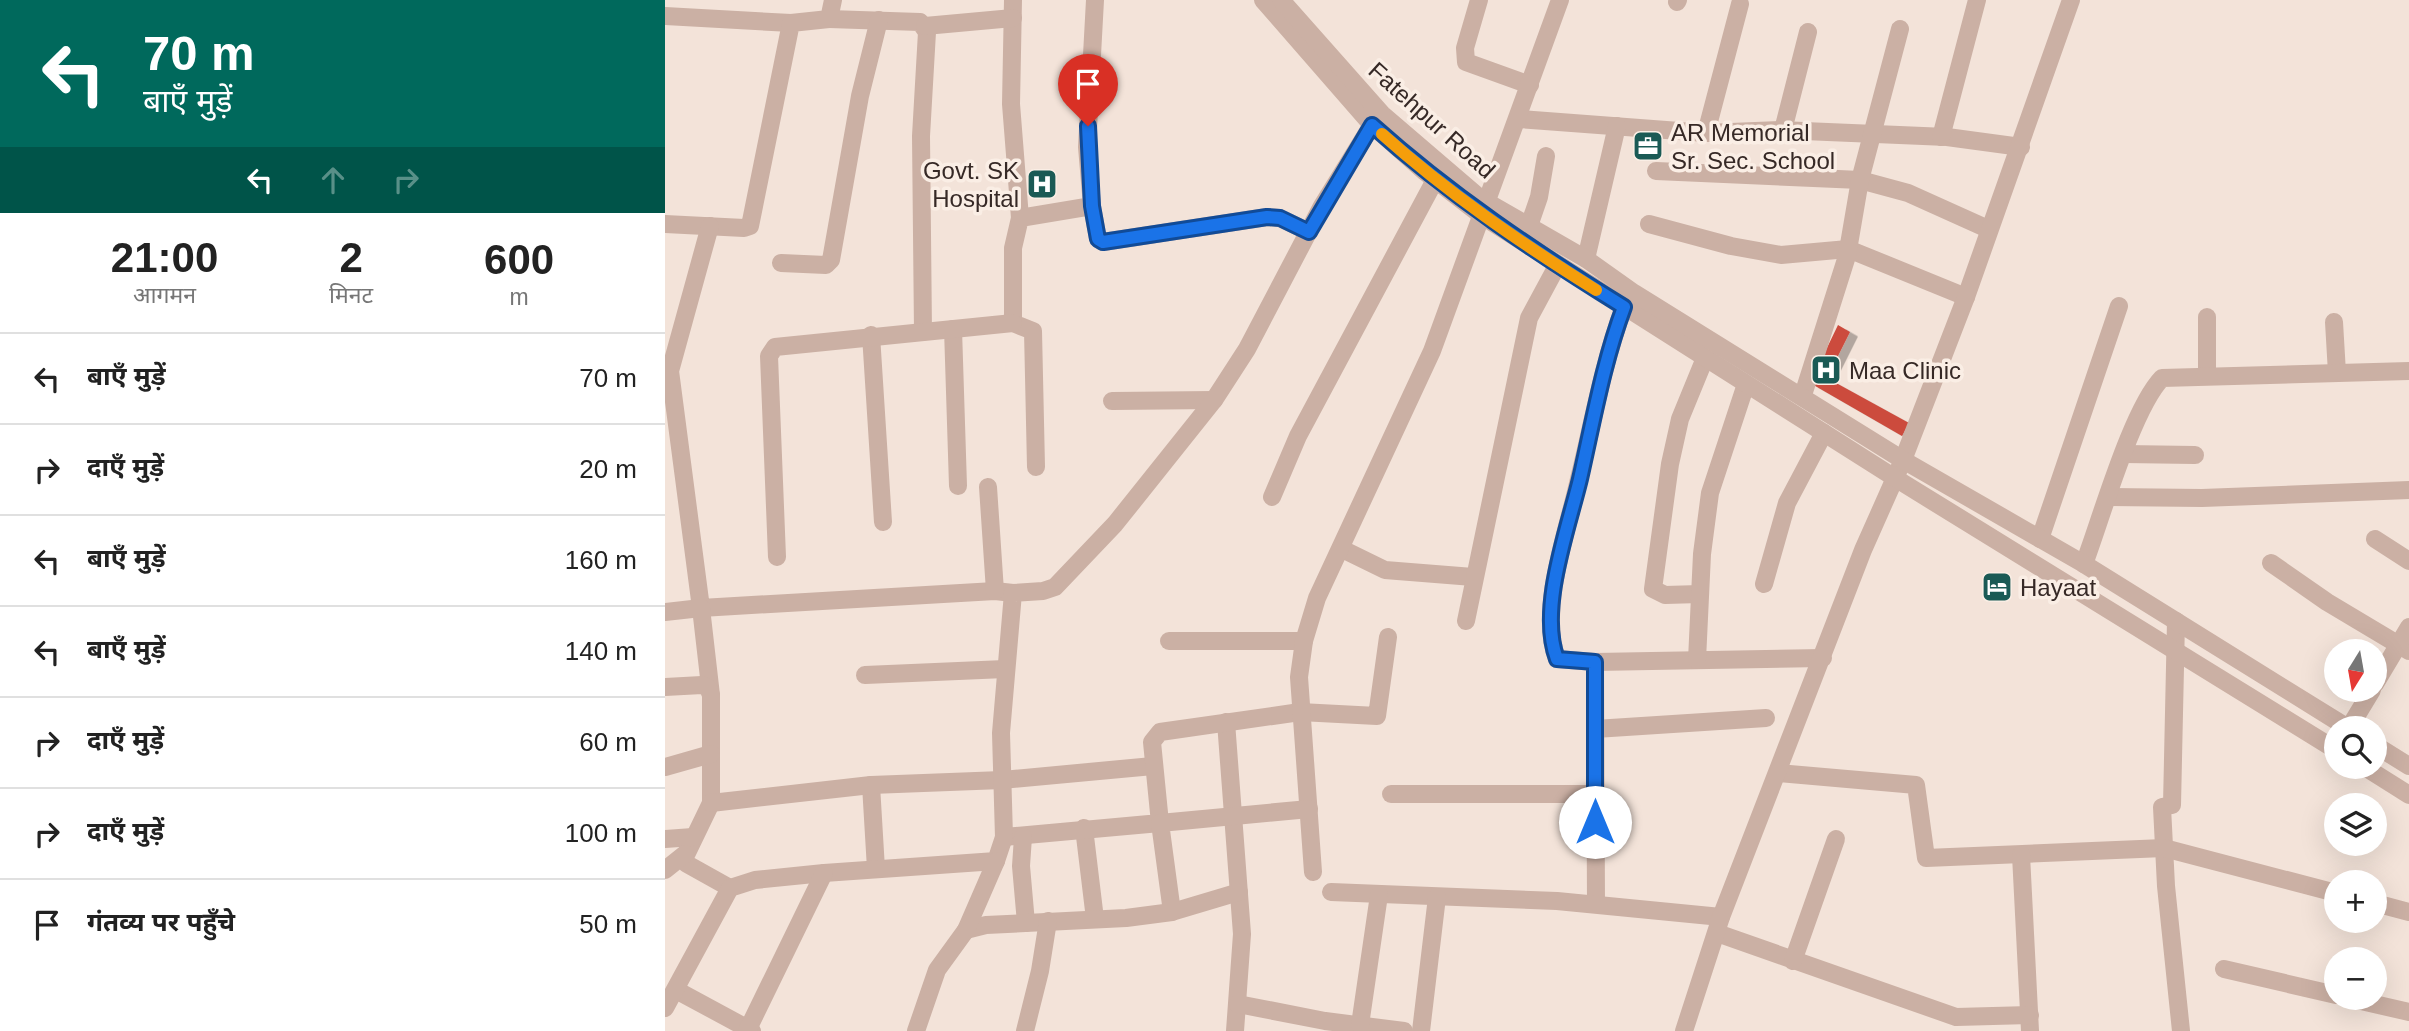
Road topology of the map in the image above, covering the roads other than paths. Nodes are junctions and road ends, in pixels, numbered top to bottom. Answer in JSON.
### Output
{"nodes":[{"id":1,"x":833,"y":0,"type":"edge"},
{"id":2,"x":1095,"y":0,"type":"edge"},
{"id":3,"x":1263,"y":0,"type":"edge"},
{"id":4,"x":1281,"y":0,"type":"edge"},
{"id":5,"x":1479,"y":0,"type":"edge"},
{"id":6,"x":1560,"y":0,"type":"edge"},
{"id":7,"x":1977,"y":0,"type":"edge"},
{"id":8,"x":2071,"y":0,"type":"edge"},
{"id":9,"x":1740,"y":4,"type":"dead end"},
{"id":10,"x":1013,"y":9,"type":"edge"},
{"id":11,"x":665,"y":16,"type":"edge"},
{"id":12,"x":829,"y":19,"type":"junction"},
{"id":13,"x":879,"y":20,"type":"junction"},
{"id":14,"x":791,"y":23,"type":"junction"},
{"id":15,"x":925,"y":26,"type":"junction"},
{"id":16,"x":1900,"y":30,"type":"dead end"},
{"id":17,"x":1808,"y":32,"type":"dead end"},
{"id":18,"x":1531,"y":85,"type":"junction"},
{"id":19,"x":1519,"y":119,"type":"junction"},
{"id":20,"x":1372,"y":125,"type":"junction"},
{"id":21,"x":1617,"y":126,"type":"junction"},
{"id":22,"x":1783,"y":131,"type":"junction"},
{"id":23,"x":1706,"y":133,"type":"junction"},
{"id":24,"x":1871,"y":135,"type":"junction"},
{"id":25,"x":1941,"y":137,"type":"junction"},
{"id":26,"x":2021,"y":148,"type":"junction"},
{"id":27,"x":1546,"y":156,"type":"dead end"},
{"id":28,"x":1656,"y":171,"type":"dead end"},
{"id":29,"x":1435,"y":180,"type":"junction"},
{"id":30,"x":1860,"y":180,"type":"junction"},
{"id":31,"x":1092,"y":206,"type":"junction"},
{"id":32,"x":1484,"y":209,"type":"junction"},
{"id":33,"x":1020,"y":218,"type":"junction"},
{"id":34,"x":665,"y":224,"type":"edge"},
{"id":35,"x":1649,"y":224,"type":"dead end"},
{"id":36,"x":710,"y":226,"type":"junction"},
{"id":37,"x":1529,"y":226,"type":"junction"},
{"id":38,"x":1988,"y":229,"type":"junction"},
{"id":39,"x":1309,"y":232,"type":"junction"},
{"id":40,"x":1848,"y":250,"type":"junction"},
{"id":41,"x":1586,"y":259,"type":"junction"},
{"id":42,"x":781,"y":263,"type":"dead end"},
{"id":43,"x":1557,"y":266,"type":"junction"},
{"id":44,"x":1966,"y":296,"type":"junction"},
{"id":45,"x":2119,"y":306,"type":"dead end"},
{"id":46,"x":1624,"y":307,"type":"junction"},
{"id":47,"x":2207,"y":317,"type":"dead end"},
{"id":48,"x":2334,"y":322,"type":"dead end"},
{"id":49,"x":1013,"y":323,"type":"junction"},
{"id":50,"x":953,"y":329,"type":"junction"},
{"id":51,"x":923,"y":332,"type":"junction"},
{"id":52,"x":871,"y":335,"type":"junction"},
{"id":53,"x":671,"y":346,"type":"edge"},
{"id":54,"x":1705,"y":358,"type":"junction"},
{"id":55,"x":2409,"y":371,"type":"edge"},
{"id":56,"x":2337,"y":373,"type":"junction"},
{"id":57,"x":2207,"y":375,"type":"junction"},
{"id":58,"x":1746,"y":384,"type":"junction"},
{"id":59,"x":668,"y":388,"type":"edge"},
{"id":60,"x":1803,"y":395,"type":"junction"},
{"id":61,"x":1214,"y":400,"type":"junction"},
{"id":62,"x":1112,"y":401,"type":"dead end"},
{"id":63,"x":1824,"y":433,"type":"junction"},
{"id":64,"x":2125,"y":454,"type":"junction"},
{"id":65,"x":2195,"y":455,"type":"dead end"},
{"id":66,"x":1903,"y":460,"type":"junction"},
{"id":67,"x":1036,"y":467,"type":"dead end"},
{"id":68,"x":1895,"y":478,"type":"junction"},
{"id":69,"x":958,"y":486,"type":"dead end"},
{"id":70,"x":988,"y":487,"type":"dead end"},
{"id":71,"x":2409,"y":491,"type":"edge"},
{"id":72,"x":1272,"y":497,"type":"dead end"},
{"id":73,"x":2109,"y":497,"type":"junction"},
{"id":74,"x":883,"y":522,"type":"dead end"},
{"id":75,"x":2040,"y":539,"type":"junction"},
{"id":76,"x":2375,"y":539,"type":"dead end"},
{"id":77,"x":1342,"y":549,"type":"junction"},
{"id":78,"x":777,"y":557,"type":"dead end"},
{"id":79,"x":2409,"y":561,"type":"edge"},
{"id":80,"x":2084,"y":564,"type":"junction"},
{"id":81,"x":2271,"y":564,"type":"dead end"},
{"id":82,"x":1473,"y":577,"type":"junction"},
{"id":83,"x":1764,"y":584,"type":"dead end"},
{"id":84,"x":1004,"y":592,"type":"junction"},
{"id":85,"x":1700,"y":594,"type":"junction"},
{"id":86,"x":701,"y":608,"type":"junction"},
{"id":87,"x":665,"y":612,"type":"edge"},
{"id":88,"x":1466,"y":621,"type":"dead end"},
{"id":89,"x":2176,"y":621,"type":"junction"},
{"id":90,"x":2409,"y":627,"type":"edge"},
{"id":91,"x":1388,"y":637,"type":"dead end"},
{"id":92,"x":1169,"y":641,"type":"dead end"},
{"id":93,"x":1304,"y":641,"type":"junction"},
{"id":94,"x":2404,"y":647,"type":"edge"},
{"id":95,"x":2175,"y":651,"type":"junction"},
{"id":96,"x":1823,"y":658,"type":"junction"},
{"id":97,"x":1697,"y":660,"type":"junction"},
{"id":98,"x":1595,"y":662,"type":"junction"},
{"id":99,"x":1005,"y":669,"type":"junction"},
{"id":100,"x":2387,"y":669,"type":"edge"},
{"id":101,"x":865,"y":675,"type":"dead end"},
{"id":102,"x":665,"y":687,"type":"edge"},
{"id":103,"x":711,"y":695,"type":"junction"},
{"id":104,"x":1300,"y":712,"type":"junction"},
{"id":105,"x":2330,"y":716,"type":"edge"},
{"id":106,"x":1766,"y":718,"type":"dead end"},
{"id":107,"x":1226,"y":722,"type":"junction"},
{"id":108,"x":1595,"y":729,"type":"junction"},
{"id":109,"x":2324,"y":743,"type":"edge"},
{"id":110,"x":2387,"y":752,"type":"edge"},
{"id":111,"x":711,"y":754,"type":"junction"},
{"id":112,"x":1153,"y":766,"type":"junction"},
{"id":113,"x":2409,"y":766,"type":"edge"},
{"id":114,"x":665,"y":767,"type":"edge"},
{"id":115,"x":1778,"y":773,"type":"junction"},
{"id":116,"x":2384,"y":779,"type":"edge"},
{"id":117,"x":1002,"y":780,"type":"junction"},
{"id":118,"x":871,"y":785,"type":"junction"},
{"id":119,"x":1391,"y":793,"type":"dead end"},
{"id":120,"x":1595,"y":794,"type":"junction"},
{"id":121,"x":2409,"y":795,"type":"edge"},
{"id":122,"x":711,"y":803,"type":"junction"},
{"id":123,"x":1309,"y":809,"type":"junction"},
{"id":124,"x":1233,"y":816,"type":"junction"},
{"id":125,"x":1160,"y":823,"type":"junction"},
{"id":126,"x":1084,"y":828,"type":"junction"},
{"id":127,"x":693,"y":837,"type":"junction"},
{"id":128,"x":1005,"y":837,"type":"junction"},
{"id":129,"x":1023,"y":837,"type":"junction"},
{"id":130,"x":665,"y":839,"type":"edge"},
{"id":131,"x":1836,"y":839,"type":"dead end"},
{"id":132,"x":2164,"y":848,"type":"junction"},
{"id":133,"x":685,"y":854,"type":"junction"},
{"id":134,"x":2021,"y":855,"type":"junction"},
{"id":135,"x":996,"y":862,"type":"junction"},
{"id":136,"x":876,"y":869,"type":"junction"},
{"id":137,"x":665,"y":870,"type":"edge"},
{"id":138,"x":1313,"y":872,"type":"dead end"},
{"id":139,"x":824,"y":873,"type":"junction"},
{"id":140,"x":730,"y":888,"type":"junction"},
{"id":141,"x":2324,"y":890,"type":"edge"},
{"id":142,"x":1239,"y":892,"type":"junction"},
{"id":143,"x":1331,"y":892,"type":"dead end"},
{"id":144,"x":1380,"y":895,"type":"junction"},
{"id":145,"x":1437,"y":897,"type":"junction"},
{"id":146,"x":1596,"y":904,"type":"junction"},
{"id":147,"x":2387,"y":906,"type":"edge"},
{"id":148,"x":1172,"y":912,"type":"junction"},
{"id":149,"x":2409,"y":912,"type":"edge"},
{"id":150,"x":1094,"y":919,"type":"junction"},
{"id":151,"x":1048,"y":921,"type":"junction"},
{"id":152,"x":1026,"y":923,"type":"junction"},
{"id":153,"x":1719,"y":925,"type":"junction"},
{"id":154,"x":966,"y":930,"type":"junction"},
{"id":155,"x":1793,"y":961,"type":"junction"},
{"id":156,"x":2224,"y":969,"type":"dead end"},
{"id":157,"x":676,"y":990,"type":"junction"},
{"id":158,"x":2324,"y":992,"type":"edge"},
{"id":159,"x":1238,"y":1004,"type":"junction"},
{"id":160,"x":2387,"y":1007,"type":"edge"},
{"id":161,"x":665,"y":1008,"type":"edge"},
{"id":162,"x":2409,"y":1012,"type":"edge"},
{"id":163,"x":2030,"y":1023,"type":"edge"},
{"id":164,"x":1360,"y":1025,"type":"junction"},
{"id":165,"x":749,"y":1030,"type":"edge"},
{"id":166,"x":916,"y":1031,"type":"edge"},
{"id":167,"x":1025,"y":1031,"type":"edge"},
{"id":168,"x":1235,"y":1031,"type":"edge"},
{"id":169,"x":1404,"y":1031,"type":"edge"},
{"id":170,"x":1421,"y":1031,"type":"edge"},
{"id":171,"x":1684,"y":1031,"type":"edge"},
{"id":172,"x":2181,"y":1031,"type":"edge"}],
"edges":[{"from":1,"to":12,"type":"street"},
{"from":2,"to":31,"type":"street"},
{"from":3,"to":20,"type":"street"},
{"from":4,"to":32,"type":"street","name":"Fatehpur Road"},
{"from":5,"to":18,"type":"street"},
{"from":6,"to":18,"type":"street"},
{"from":7,"to":25,"type":"street"},
{"from":8,"to":26,"type":"street"},
{"from":9,"to":23,"type":"street"},
{"from":10,"to":15,"type":"street"},
{"from":10,"to":33,"type":"street"},
{"from":11,"to":14,"type":"street"},
{"from":12,"to":13,"type":"street"},
{"from":12,"to":14,"type":"street"},
{"from":13,"to":15,"type":"street"},
{"from":13,"to":42,"type":"street"},
{"from":14,"to":36,"type":"street"},
{"from":15,"to":51,"type":"street"},
{"from":16,"to":24,"type":"street"},
{"from":17,"to":22,"type":"street"},
{"from":18,"to":19,"type":"street"},
{"from":19,"to":21,"type":"street"},
{"from":19,"to":32,"type":"street"},
{"from":20,"to":29,"type":"street"},
{"from":20,"to":39,"type":"street"},
{"from":21,"to":23,"type":"street"},
{"from":21,"to":41,"type":"street"},
{"from":22,"to":23,"type":"street"},
{"from":22,"to":24,"type":"street"},
{"from":24,"to":25,"type":"street"},
{"from":24,"to":30,"type":"street"},
{"from":25,"to":26,"type":"street"},
{"from":26,"to":38,"type":"street"},
{"from":27,"to":37,"type":"street"},
{"from":28,"to":30,"type":"street"},
{"from":29,"to":32,"type":"street"},
{"from":29,"to":72,"type":"street"},
{"from":30,"to":38,"type":"street"},
{"from":30,"to":40,"type":"street"},
{"from":31,"to":33,"type":"street"},
{"from":31,"to":39,"type":"street"},
{"from":32,"to":37,"type":"street","name":"Fatehpur Road"},
{"from":32,"to":43,"type":"street"},
{"from":32,"to":77,"type":"street"},
{"from":33,"to":49,"type":"street"},
{"from":34,"to":36,"type":"street"},
{"from":35,"to":40,"type":"street"},
{"from":36,"to":53,"type":"street"},
{"from":37,"to":41,"type":"street","name":"Fatehpur Road"},
{"from":38,"to":44,"type":"street"},
{"from":39,"to":61,"type":"street"},
{"from":40,"to":44,"type":"street"},
{"from":40,"to":60,"type":"street"},
{"from":41,"to":60,"type":"street","name":"Fatehpur Road"},
{"from":43,"to":46,"type":"street"},
{"from":43,"to":82,"type":"street"},
{"from":44,"to":66,"type":"street"},
{"from":45,"to":75,"type":"street"},
{"from":46,"to":54,"type":"street"},
{"from":46,"to":98,"type":"street"},
{"from":47,"to":57,"type":"street"},
{"from":48,"to":56,"type":"street"},
{"from":49,"to":50,"type":"street"},
{"from":49,"to":67,"type":"street"},
{"from":50,"to":51,"type":"street"},
{"from":50,"to":69,"type":"street"},
{"from":51,"to":52,"type":"street"},
{"from":52,"to":74,"type":"street"},
{"from":52,"to":78,"type":"street"},
{"from":53,"to":59,"type":"street"},
{"from":54,"to":58,"type":"street"},
{"from":54,"to":85,"type":"street"},
{"from":55,"to":56,"type":"street"},
{"from":56,"to":57,"type":"street"},
{"from":57,"to":64,"type":"street"},
{"from":58,"to":63,"type":"street"},
{"from":58,"to":85,"type":"street"},
{"from":59,"to":86,"type":"street"},
{"from":60,"to":66,"type":"street","name":"Fatehpur Road"},
{"from":61,"to":62,"type":"street"},
{"from":61,"to":84,"type":"street"},
{"from":63,"to":68,"type":"street"},
{"from":63,"to":83,"type":"street"},
{"from":64,"to":65,"type":"street"},
{"from":64,"to":73,"type":"street"},
{"from":66,"to":68,"type":"street"},
{"from":66,"to":75,"type":"street","name":"Fatehpur Road"},
{"from":68,"to":95,"type":"street"},
{"from":68,"to":96,"type":"street"},
{"from":70,"to":84,"type":"street"},
{"from":71,"to":73,"type":"street"},
{"from":73,"to":80,"type":"street"},
{"from":75,"to":80,"type":"street","name":"Fatehpur Road"},
{"from":76,"to":79,"type":"street"},
{"from":77,"to":82,"type":"street"},
{"from":77,"to":93,"type":"street"},
{"from":80,"to":89,"type":"street","name":"Fatehpur Road"},
{"from":81,"to":94,"type":"street"},
{"from":82,"to":88,"type":"street"},
{"from":84,"to":86,"type":"street"},
{"from":84,"to":99,"type":"street"},
{"from":85,"to":97,"type":"street"},
{"from":86,"to":87,"type":"street"},
{"from":86,"to":103,"type":"street"},
{"from":89,"to":95,"type":"street"},
{"from":89,"to":105,"type":"street","name":"Fatehpur Road"},
{"from":90,"to":94,"type":"street"},
{"from":91,"to":104,"type":"street"},
{"from":92,"to":93,"type":"street"},
{"from":93,"to":104,"type":"street"},
{"from":94,"to":100,"type":"street"},
{"from":95,"to":109,"type":"street"},
{"from":95,"to":132,"type":"street"},
{"from":96,"to":97,"type":"street"},
{"from":96,"to":115,"type":"street"},
{"from":97,"to":98,"type":"street"},
{"from":98,"to":108,"type":"street"},
{"from":99,"to":101,"type":"street"},
{"from":99,"to":117,"type":"street"},
{"from":102,"to":103,"type":"street"},
{"from":103,"to":111,"type":"street"},
{"from":104,"to":107,"type":"street"},
{"from":104,"to":123,"type":"street"},
{"from":106,"to":108,"type":"street"},
{"from":107,"to":112,"type":"street"},
{"from":107,"to":124,"type":"street"},
{"from":108,"to":120,"type":"street"},
{"from":110,"to":113,"type":"street"},
{"from":111,"to":114,"type":"street"},
{"from":111,"to":122,"type":"street"},
{"from":112,"to":117,"type":"street"},
{"from":112,"to":125,"type":"street"},
{"from":115,"to":134,"type":"street"},
{"from":115,"to":153,"type":"street"},
{"from":116,"to":121,"type":"street"},
{"from":117,"to":118,"type":"street"},
{"from":117,"to":128,"type":"street"},
{"from":118,"to":122,"type":"street"},
{"from":118,"to":136,"type":"street"},
{"from":119,"to":120,"type":"street"},
{"from":120,"to":146,"type":"street"},
{"from":122,"to":127,"type":"street"},
{"from":123,"to":124,"type":"street"},
{"from":123,"to":138,"type":"street"},
{"from":124,"to":125,"type":"street"},
{"from":124,"to":142,"type":"street"},
{"from":125,"to":126,"type":"street"},
{"from":125,"to":148,"type":"street"},
{"from":126,"to":129,"type":"street"},
{"from":126,"to":150,"type":"street"},
{"from":127,"to":130,"type":"street"},
{"from":127,"to":133,"type":"street"},
{"from":128,"to":129,"type":"street"},
{"from":128,"to":135,"type":"street"},
{"from":129,"to":152,"type":"street"},
{"from":131,"to":155,"type":"street"},
{"from":132,"to":134,"type":"street"},
{"from":132,"to":141,"type":"street"},
{"from":132,"to":172,"type":"street"},
{"from":133,"to":137,"type":"street"},
{"from":133,"to":140,"type":"street"},
{"from":134,"to":163,"type":"street"},
{"from":135,"to":136,"type":"street"},
{"from":135,"to":154,"type":"street"},
{"from":136,"to":139,"type":"street"},
{"from":139,"to":140,"type":"street"},
{"from":139,"to":165,"type":"street"},
{"from":140,"to":157,"type":"street"},
{"from":142,"to":148,"type":"street"},
{"from":142,"to":159,"type":"street"},
{"from":143,"to":144,"type":"street"},
{"from":144,"to":145,"type":"street"},
{"from":144,"to":164,"type":"street"},
{"from":145,"to":146,"type":"street"},
{"from":145,"to":170,"type":"street"},
{"from":146,"to":153,"type":"street"},
{"from":147,"to":149,"type":"street"},
{"from":148,"to":150,"type":"street"},
{"from":150,"to":151,"type":"street"},
{"from":151,"to":152,"type":"street"},
{"from":151,"to":167,"type":"street"},
{"from":152,"to":154,"type":"street"},
{"from":153,"to":155,"type":"street"},
{"from":153,"to":171,"type":"street"},
{"from":154,"to":166,"type":"street"},
{"from":155,"to":163,"type":"street"},
{"from":156,"to":158,"type":"street"},
{"from":157,"to":161,"type":"street"},
{"from":157,"to":165,"type":"street"},
{"from":159,"to":164,"type":"street"},
{"from":159,"to":168,"type":"street"},
{"from":160,"to":162,"type":"street"},
{"from":164,"to":169,"type":"street"}]}
